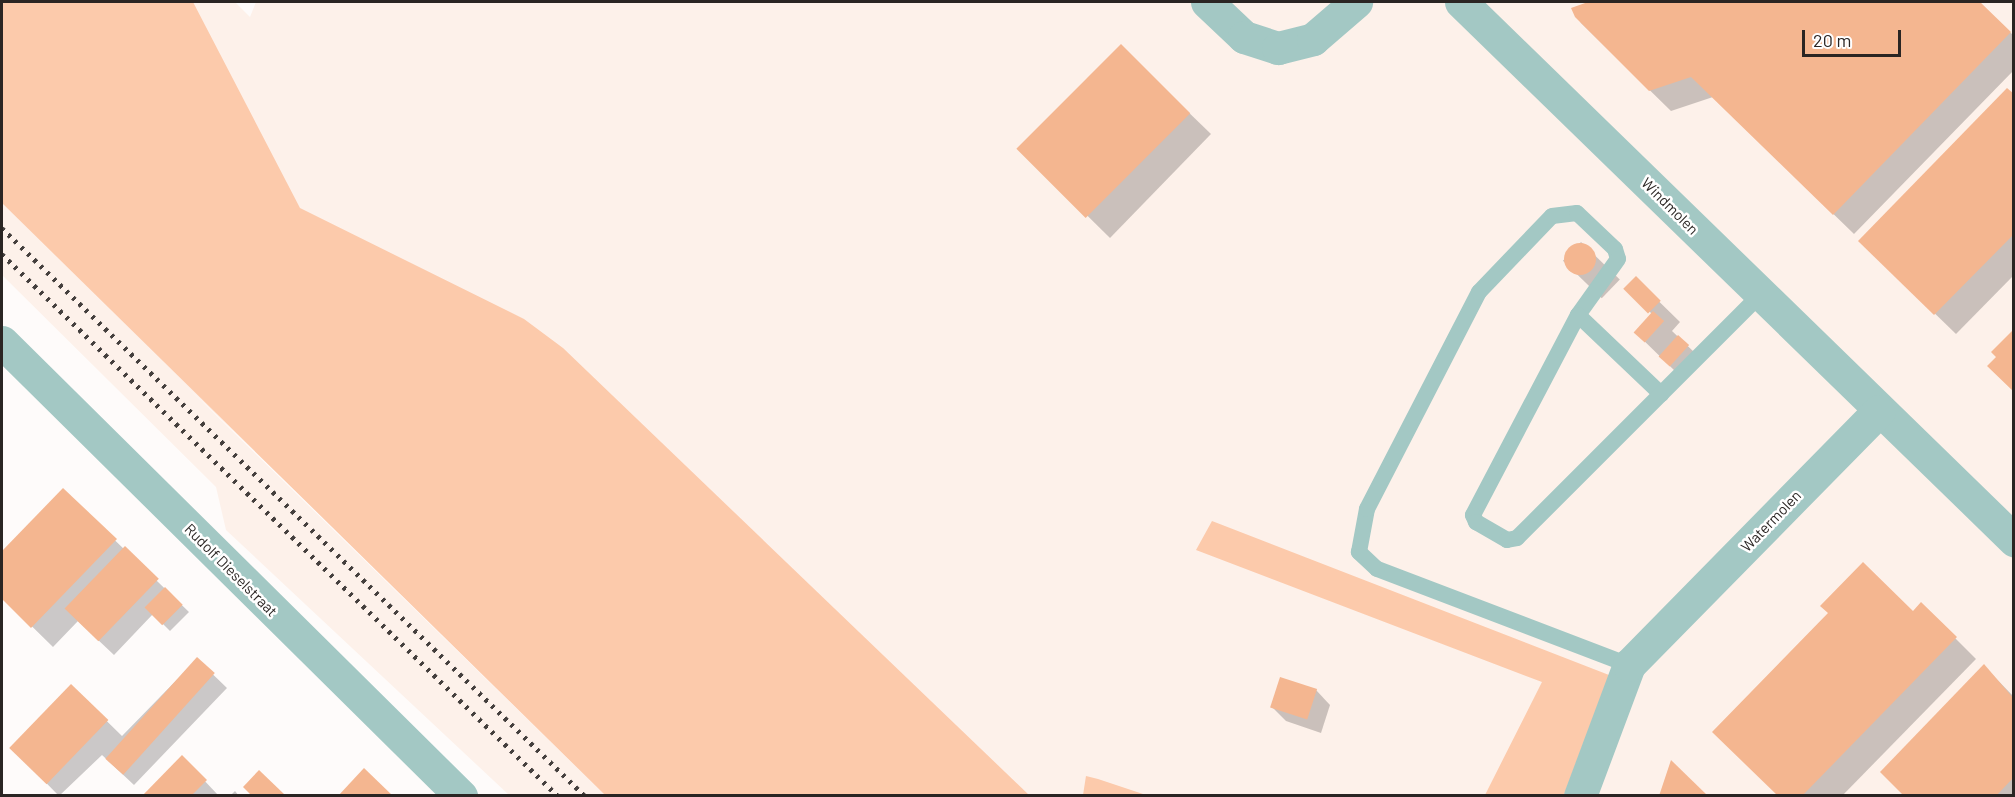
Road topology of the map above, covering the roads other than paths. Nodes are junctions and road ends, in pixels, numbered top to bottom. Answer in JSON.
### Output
{"nodes":[{"id":1,"x":1207,"y":2,"type":"edge"},
{"id":2,"x":1356,"y":2,"type":"edge"},
{"id":3,"x":1461,"y":2,"type":"edge"},
{"id":4,"x":1760,"y":295,"type":"junction"},
{"id":5,"x":1578,"y":315,"type":"junction"},
{"id":6,"x":2,"y":342,"type":"edge"},
{"id":7,"x":1661,"y":394,"type":"junction"},
{"id":8,"x":1878,"y":411,"type":"junction"},
{"id":9,"x":2013,"y":540,"type":"edge"},
{"id":10,"x":1629,"y":665,"type":"junction"},
{"id":11,"x":461,"y":795,"type":"edge"},
{"id":12,"x":1580,"y":795,"type":"edge"}],
"edges":[{"from":1,"to":2,"type":"street"},
{"from":3,"to":4,"type":"street","name":"Windmolen"},
{"from":4,"to":7,"type":"lane"},
{"from":4,"to":8,"type":"street","name":"Windmolen"},
{"from":5,"to":7,"type":"lane"},
{"from":5,"to":7,"type":"lane"},
{"from":5,"to":10,"type":"lane"},
{"from":6,"to":11,"type":"street","name":"Rudolf Dieselstraat"},
{"from":8,"to":9,"type":"street"},
{"from":8,"to":10,"type":"street","name":"Watermolen"},
{"from":10,"to":12,"type":"street","name":"Watermolen"}]}
